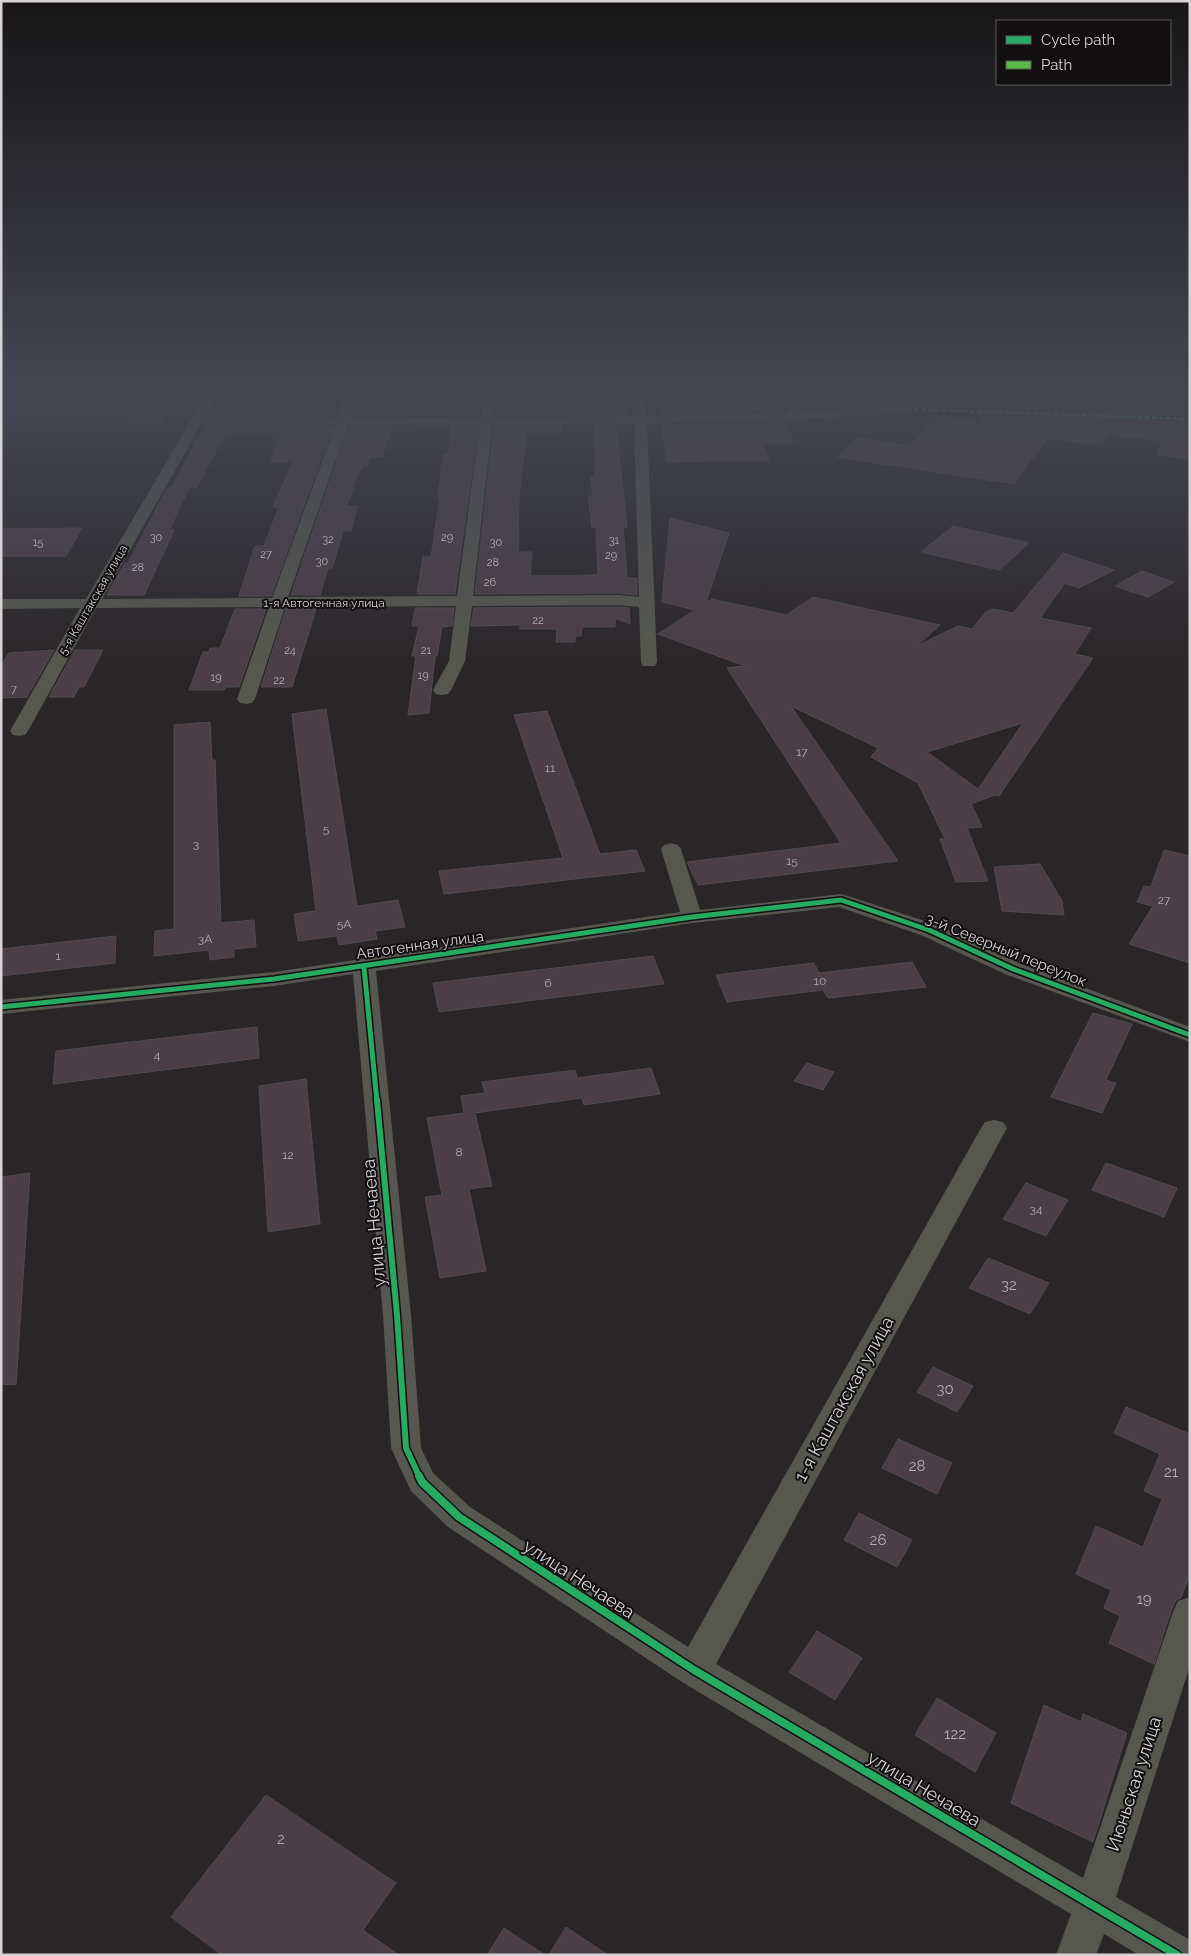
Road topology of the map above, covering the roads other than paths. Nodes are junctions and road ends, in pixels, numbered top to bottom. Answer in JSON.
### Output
{"nodes":[{"id":1,"x":161,"y":482,"type":"edge"},
{"id":2,"x":321,"y":482,"type":"edge"},
{"id":3,"x":479,"y":482,"type":"edge"},
{"id":4,"x":644,"y":482,"type":"edge"},
{"id":5,"x":465,"y":602,"type":"junction"},
{"id":6,"x":278,"y":603,"type":"junction"},
{"id":7,"x":646,"y":603,"type":"junction"},
{"id":8,"x":1,"y":604,"type":"edge"},
{"id":9,"x":90,"y":605,"type":"junction"},
{"id":10,"x":649,"y":662,"type":"dead end"},
{"id":11,"x":442,"y":690,"type":"dead end"},
{"id":12,"x":246,"y":698,"type":"dead end"},
{"id":13,"x":19,"y":731,"type":"dead end"},
{"id":14,"x":671,"y":849,"type":"dead end"},
{"id":15,"x":841,"y":900,"type":"joint"},
{"id":16,"x":692,"y":917,"type":"junction"},
{"id":17,"x":364,"y":966,"type":"junction"},
{"id":18,"x":1,"y":1007,"type":"edge"},
{"id":19,"x":1190,"y":1035,"type":"edge"},
{"id":20,"x":994,"y":1128,"type":"dead end"},
{"id":21,"x":1190,"y":1612,"type":"edge"},
{"id":22,"x":694,"y":1670,"type":"junction"},
{"id":23,"x":1094,"y":1905,"type":"junction"},
{"id":24,"x":1076,"y":1955,"type":"edge"},
{"id":25,"x":1177,"y":1955,"type":"edge"}],
"edges":[{"from":1,"to":9,"type":"street","name":"5-я Каштакская улица"},
{"from":2,"to":6,"type":"street"},
{"from":3,"to":5,"type":"street"},
{"from":4,"to":7,"type":"street"},
{"from":5,"to":6,"type":"street","name":"1-я Автогенная улица"},
{"from":5,"to":7,"type":"street","name":"1-я Автогенная улица"},
{"from":5,"to":11,"type":"street"},
{"from":6,"to":9,"type":"street","name":"1-я Автогенная улица"},
{"from":6,"to":12,"type":"street"},
{"from":7,"to":10,"type":"street"},
{"from":8,"to":9,"type":"street","name":"1-я Автогенная улица"},
{"from":9,"to":13,"type":"street","name":"5-я Каштакская улица"},
{"from":14,"to":16,"type":"street"},
{"from":15,"to":16,"type":"street","name":"Автогенная улица"},
{"from":15,"to":19,"type":"street","name":"3-й Северный переулок"},
{"from":16,"to":17,"type":"street","name":"Автогенная улица"},
{"from":17,"to":18,"type":"street","name":"Автогенная улица"},
{"from":17,"to":22,"type":"street","name":"улица Нечаева"},
{"from":20,"to":22,"type":"street","name":"1-я Каштакская улица"},
{"from":21,"to":23,"type":"street","name":"Июньская улица"},
{"from":22,"to":23,"type":"street","name":"улица Нечаева"},
{"from":23,"to":24,"type":"street","name":"Июньская улица"},
{"from":23,"to":25,"type":"street","name":"улица Нечаева"}]}
